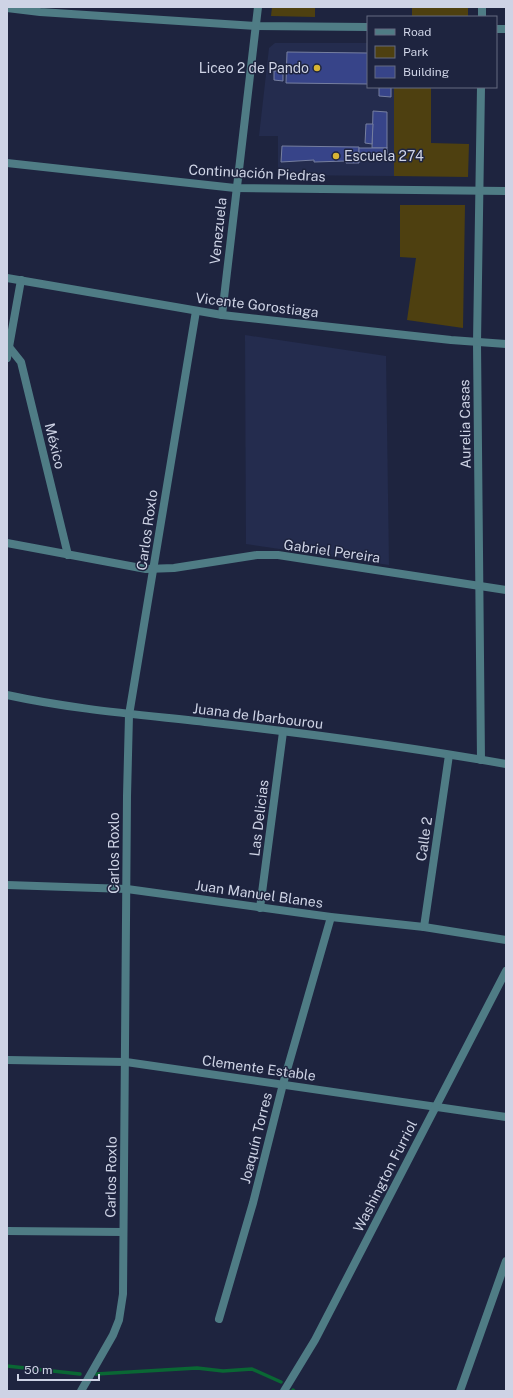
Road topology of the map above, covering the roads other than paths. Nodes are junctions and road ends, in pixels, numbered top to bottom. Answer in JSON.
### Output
{"nodes":[{"id":1,"x":258,"y":7,"type":"edge"},
{"id":2,"x":7,"y":8,"type":"edge"},
{"id":3,"x":256,"y":26,"type":"junction"},
{"id":4,"x":367,"y":27,"type":"edge"},
{"id":5,"x":481,"y":88,"type":"edge"},
{"id":6,"x":7,"y":163,"type":"edge"},
{"id":7,"x":236,"y":188,"type":"junction"},
{"id":8,"x":480,"y":190,"type":"junction"},
{"id":9,"x":506,"y":191,"type":"edge"},
{"id":10,"x":7,"y":278,"type":"edge"},
{"id":11,"x":21,"y":280,"type":"junction"},
{"id":12,"x":196,"y":311,"type":"junction"},
{"id":13,"x":222,"y":315,"type":"junction"},
{"id":14,"x":477,"y":343,"type":"junction"},
{"id":15,"x":506,"y":344,"type":"edge"},
{"id":16,"x":9,"y":347,"type":"junction"},
{"id":17,"x":7,"y":358,"type":"edge"},
{"id":18,"x":7,"y":543,"type":"edge"},
{"id":19,"x":68,"y":555,"type":"junction"},
{"id":20,"x":155,"y":570,"type":"junction"},
{"id":21,"x":481,"y":586,"type":"junction"},
{"id":22,"x":506,"y":590,"type":"edge"},
{"id":23,"x":7,"y":695,"type":"edge"},
{"id":24,"x":129,"y":715,"type":"junction"},
{"id":25,"x":283,"y":732,"type":"junction"},
{"id":26,"x":449,"y":755,"type":"junction"},
{"id":27,"x":481,"y":760,"type":"junction"},
{"id":28,"x":506,"y":764,"type":"edge"},
{"id":29,"x":7,"y":885,"type":"edge"},
{"id":30,"x":127,"y":889,"type":"junction"},
{"id":31,"x":260,"y":908,"type":"junction"},
{"id":32,"x":331,"y":917,"type":"junction"},
{"id":33,"x":424,"y":927,"type":"junction"},
{"id":34,"x":506,"y":940,"type":"edge"},
{"id":35,"x":506,"y":971,"type":"edge"},
{"id":36,"x":7,"y":1060,"type":"edge"},
{"id":37,"x":126,"y":1062,"type":"junction"},
{"id":38,"x":283,"y":1084,"type":"junction"},
{"id":39,"x":436,"y":1107,"type":"junction"},
{"id":40,"x":506,"y":1118,"type":"edge"},
{"id":41,"x":7,"y":1231,"type":"edge"},
{"id":42,"x":123,"y":1232,"type":"junction"},
{"id":43,"x":506,"y":1261,"type":"edge"},
{"id":44,"x":219,"y":1319,"type":"dead end"},
{"id":45,"x":81,"y":1391,"type":"edge"},
{"id":46,"x":284,"y":1391,"type":"edge"},
{"id":47,"x":460,"y":1391,"type":"edge"}],
"edges":[{"from":1,"to":3,"type":"street","name":"Venezuela"},
{"from":2,"to":3,"type":"street"},
{"from":3,"to":4,"type":"street"},
{"from":3,"to":7,"type":"street","name":"Venezuela"},
{"from":5,"to":8,"type":"street","name":"Aurelia Casas"},
{"from":6,"to":7,"type":"street","name":"Continuación Piedras"},
{"from":7,"to":8,"type":"street","name":"Continuación Piedras"},
{"from":7,"to":13,"type":"street","name":"Venezuela"},
{"from":8,"to":9,"type":"street","name":"Continuación Piedras"},
{"from":8,"to":14,"type":"street","name":"Aurelia Casas"},
{"from":10,"to":11,"type":"street","name":"Vicente Gorostiaga"},
{"from":11,"to":12,"type":"street","name":"Vicente Gorostiaga"},
{"from":11,"to":16,"type":"street"},
{"from":12,"to":13,"type":"street","name":"Vicente Gorostiaga"},
{"from":12,"to":20,"type":"street","name":"Carlos Roxlo"},
{"from":13,"to":14,"type":"street","name":"Vicente Gorostiaga"},
{"from":14,"to":15,"type":"street","name":"Vicente Gorostiaga"},
{"from":14,"to":21,"type":"street","name":"Aurelia Casas"},
{"from":16,"to":17,"type":"street"},
{"from":16,"to":19,"type":"street","name":"México"},
{"from":18,"to":19,"type":"street","name":"Gabriel Pereira"},
{"from":19,"to":20,"type":"street","name":"Gabriel Pereira"},
{"from":20,"to":21,"type":"street","name":"Gabriel Pereira"},
{"from":20,"to":24,"type":"street","name":"Carlos Roxlo"},
{"from":21,"to":22,"type":"street","name":"Gabriel Pereira"},
{"from":21,"to":27,"type":"street","name":"Aurelia Casas"},
{"from":23,"to":24,"type":"street","name":"Juana de Ibarbourou"},
{"from":24,"to":25,"type":"street","name":"Juana de Ibarbourou"},
{"from":24,"to":30,"type":"street","name":"Carlos Roxlo"},
{"from":25,"to":26,"type":"street","name":"Juana de Ibarbourou"},
{"from":25,"to":31,"type":"street","name":"Las Delicias"},
{"from":26,"to":27,"type":"street","name":"Juana de Ibarbourou"},
{"from":26,"to":33,"type":"street","name":"Calle 2"},
{"from":27,"to":28,"type":"street","name":"Juana de Ibarbourou"},
{"from":29,"to":30,"type":"street","name":"Juan Manuel Blanes"},
{"from":30,"to":31,"type":"street","name":"Juan Manuel Blanes"},
{"from":30,"to":37,"type":"street","name":"Carlos Roxlo"},
{"from":31,"to":32,"type":"street","name":"Juan Manuel Blanes"},
{"from":32,"to":33,"type":"street","name":"Juan Manuel Blanes"},
{"from":32,"to":38,"type":"street","name":"Joaquín Torres"},
{"from":33,"to":34,"type":"street","name":"Juan Manuel Blanes"},
{"from":35,"to":39,"type":"street","name":"Washington Furriol"},
{"from":36,"to":37,"type":"street","name":"Clemente Estable"},
{"from":37,"to":38,"type":"street","name":"Clemente Estable"},
{"from":37,"to":42,"type":"street","name":"Carlos Roxlo"},
{"from":38,"to":39,"type":"street","name":"Clemente Estable"},
{"from":38,"to":44,"type":"street","name":"Joaquín Torres"},
{"from":39,"to":40,"type":"street","name":"Clemente Estable"},
{"from":39,"to":46,"type":"street","name":"Washington Furriol"},
{"from":41,"to":42,"type":"street"},
{"from":42,"to":45,"type":"street","name":"Carlos Roxlo"},
{"from":43,"to":47,"type":"street"}]}
